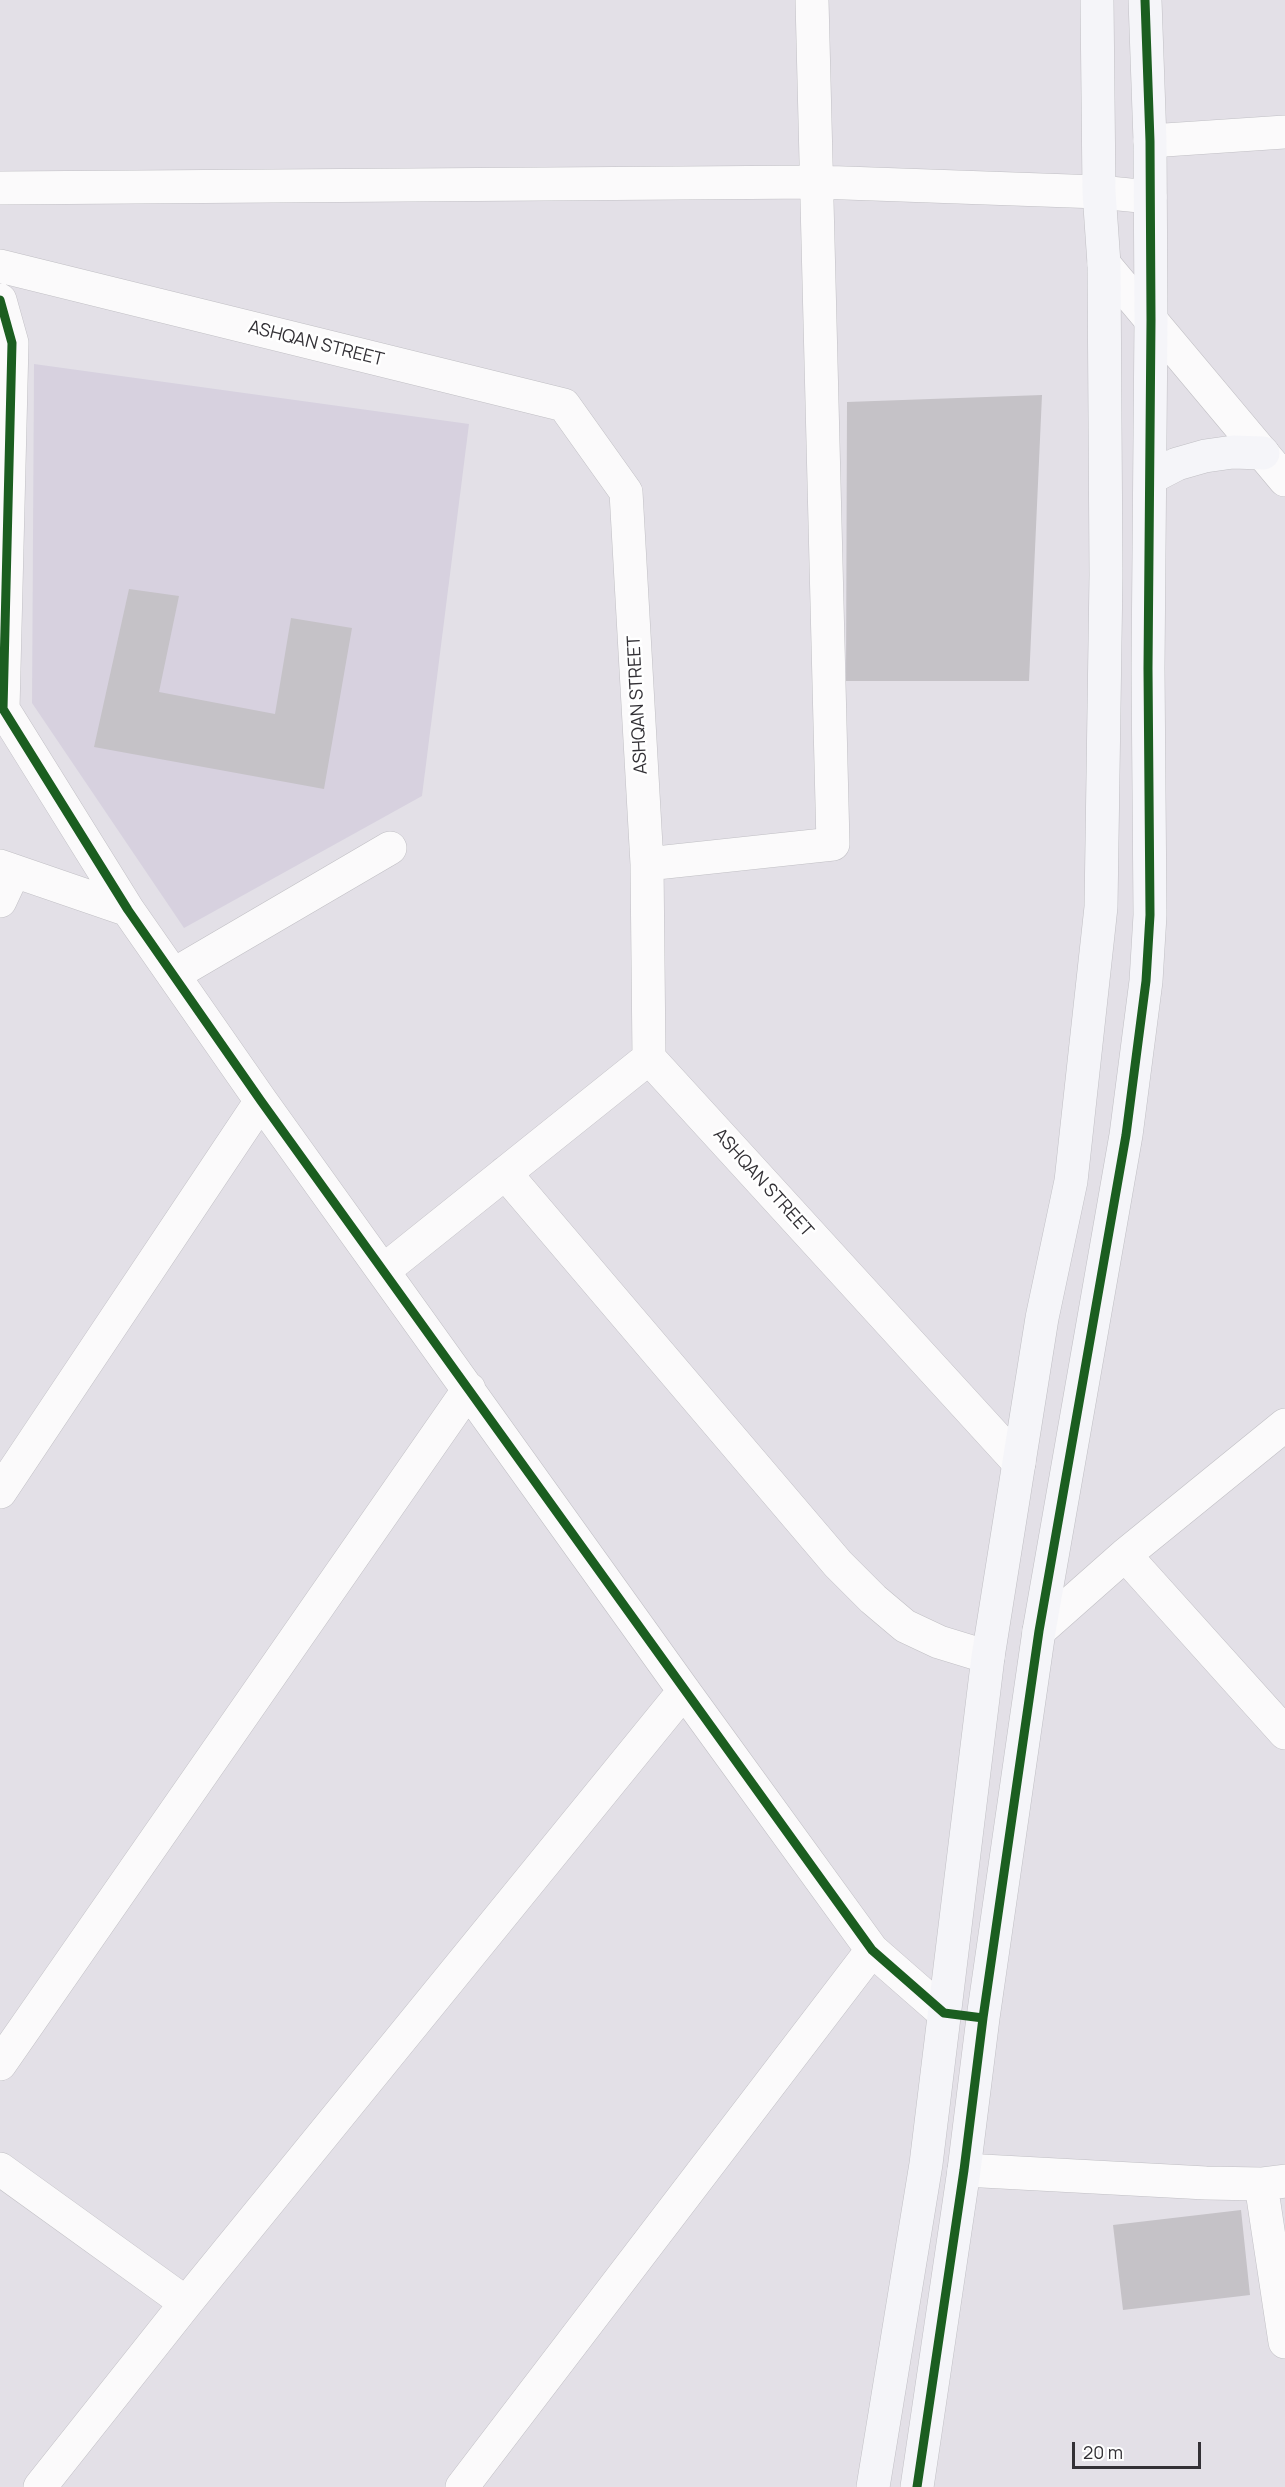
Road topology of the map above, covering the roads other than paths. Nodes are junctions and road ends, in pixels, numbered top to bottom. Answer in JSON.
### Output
{"nodes":[{"id":1,"x":812,"y":0,"type":"edge"},
{"id":2,"x":1097,"y":0,"type":"edge"},
{"id":3,"x":1145,"y":0,"type":"edge"},
{"id":4,"x":1285,"y":132,"type":"edge"},
{"id":5,"x":1150,"y":141,"type":"junction"},
{"id":6,"x":817,"y":182,"type":"junction"},
{"id":7,"x":0,"y":188,"type":"edge"},
{"id":8,"x":1100,"y":192,"type":"junction"},
{"id":9,"x":1150,"y":197,"type":"junction"},
{"id":10,"x":1104,"y":264,"type":"junction"},
{"id":11,"x":0,"y":266,"type":"edge"},
{"id":12,"x":0,"y":300,"type":"edge"},
{"id":13,"x":1151,"y":320,"type":"junction"},
{"id":14,"x":1263,"y":453,"type":"junction"},
{"id":15,"x":1150,"y":478,"type":"junction"},
{"id":16,"x":1285,"y":480,"type":"edge"},
{"id":17,"x":390,"y":848,"type":"dead end"},
{"id":18,"x":647,"y":864,"type":"junction"},
{"id":19,"x":7,"y":869,"type":"edge"},
{"id":20,"x":0,"y":900,"type":"edge"},
{"id":21,"x":128,"y":910,"type":"junction"},
{"id":22,"x":173,"y":975,"type":"junction"},
{"id":23,"x":649,"y":1058,"type":"junction"},
{"id":24,"x":261,"y":1101,"type":"junction"},
{"id":25,"x":505,"y":1173,"type":"junction"},
{"id":26,"x":383,"y":1271,"type":"junction"},
{"id":27,"x":468,"y":1389,"type":"junction"},
{"id":28,"x":1279,"y":1438,"type":"edge"},
{"id":29,"x":1019,"y":1463,"type":"junction"},
{"id":30,"x":0,"y":1492,"type":"edge"},
{"id":31,"x":1125,"y":1555,"type":"junction"},
{"id":32,"x":1039,"y":1631,"type":"junction"},
{"id":33,"x":988,"y":1657,"type":"junction"},
{"id":34,"x":684,"y":1691,"type":"junction"},
{"id":35,"x":1285,"y":1733,"type":"edge"},
{"id":36,"x":872,"y":1950,"type":"junction"},
{"id":37,"x":944,"y":2013,"type":"junction"},
{"id":38,"x":983,"y":2018,"type":"junction"},
{"id":39,"x":0,"y":2064,"type":"edge"},
{"id":40,"x":0,"y":2169,"type":"edge"},
{"id":41,"x":964,"y":2170,"type":"junction"},
{"id":42,"x":1273,"y":2183,"type":"edge"},
{"id":43,"x":186,"y":2303,"type":"junction"},
{"id":44,"x":1285,"y":2342,"type":"edge"},
{"id":45,"x":40,"y":2487,"type":"edge"},
{"id":46,"x":462,"y":2487,"type":"edge"},
{"id":47,"x":873,"y":2487,"type":"edge"},
{"id":48,"x":917,"y":2487,"type":"edge"}],
"edges":[{"from":1,"to":6,"type":"street"},
{"from":2,"to":8,"type":"street"},
{"from":3,"to":5,"type":"street"},
{"from":4,"to":5,"type":"street"},
{"from":5,"to":9,"type":"street"},
{"from":6,"to":7,"type":"street"},
{"from":6,"to":8,"type":"street"},
{"from":6,"to":18,"type":"street"},
{"from":8,"to":9,"type":"street"},
{"from":8,"to":10,"type":"street"},
{"from":9,"to":13,"type":"street"},
{"from":10,"to":13,"type":"street"},
{"from":10,"to":29,"type":"street"},
{"from":11,"to":18,"type":"street","name":"ASHQAN STREET"},
{"from":12,"to":21,"type":"street"},
{"from":13,"to":14,"type":"street"},
{"from":13,"to":15,"type":"street"},
{"from":14,"to":15,"type":"street"},
{"from":14,"to":16,"type":"street"},
{"from":15,"to":32,"type":"street"},
{"from":17,"to":22,"type":"street"},
{"from":18,"to":23,"type":"street","name":"ASHQAN STREET"},
{"from":19,"to":20,"type":"street"},
{"from":19,"to":21,"type":"street"},
{"from":21,"to":22,"type":"street"},
{"from":22,"to":24,"type":"street"},
{"from":23,"to":25,"type":"street"},
{"from":23,"to":29,"type":"street","name":"ASHQAN STREET"},
{"from":24,"to":26,"type":"street"},
{"from":24,"to":30,"type":"street"},
{"from":25,"to":26,"type":"street"},
{"from":25,"to":33,"type":"street"},
{"from":26,"to":27,"type":"street"},
{"from":27,"to":34,"type":"street"},
{"from":27,"to":39,"type":"street"},
{"from":28,"to":31,"type":"street"},
{"from":29,"to":33,"type":"street"},
{"from":31,"to":32,"type":"street"},
{"from":31,"to":35,"type":"street"},
{"from":32,"to":38,"type":"street"},
{"from":33,"to":37,"type":"street"},
{"from":34,"to":36,"type":"street"},
{"from":34,"to":43,"type":"street"},
{"from":36,"to":37,"type":"street"},
{"from":36,"to":46,"type":"street"},
{"from":37,"to":38,"type":"street"},
{"from":37,"to":47,"type":"street"},
{"from":38,"to":41,"type":"street"},
{"from":40,"to":43,"type":"street"},
{"from":41,"to":42,"type":"street"},
{"from":41,"to":48,"type":"street"},
{"from":42,"to":44,"type":"street"},
{"from":43,"to":45,"type":"street"}]}
